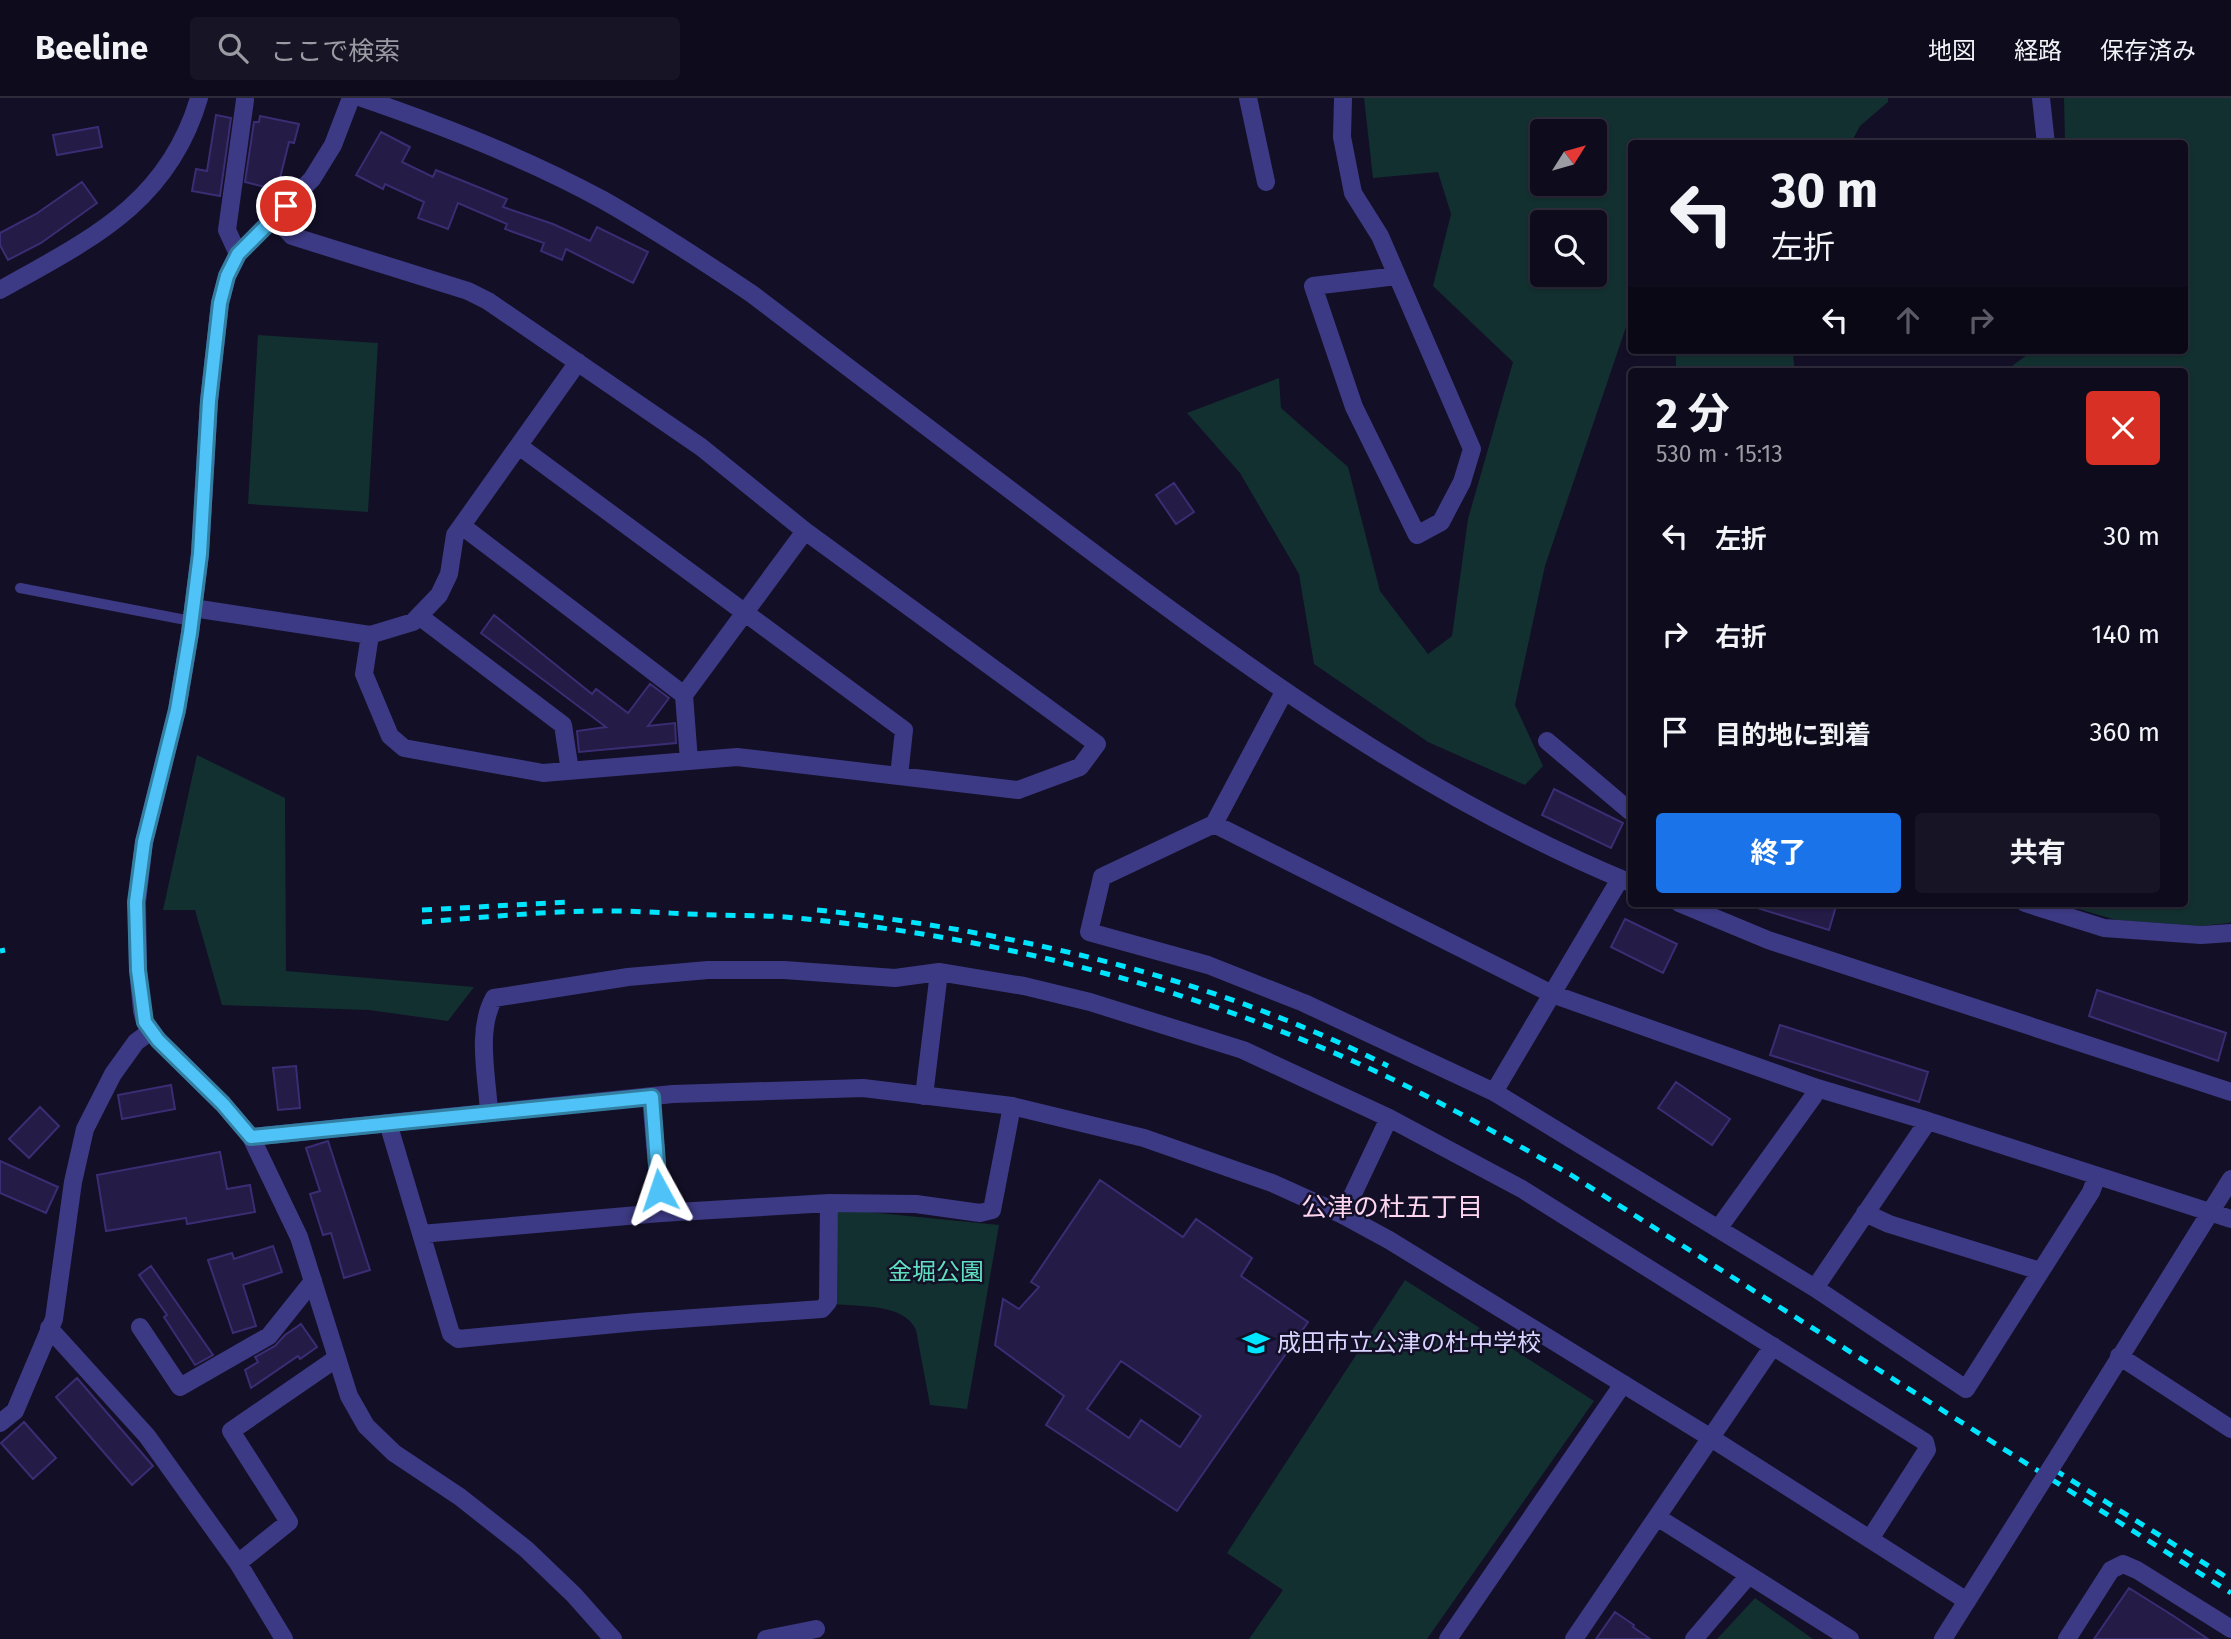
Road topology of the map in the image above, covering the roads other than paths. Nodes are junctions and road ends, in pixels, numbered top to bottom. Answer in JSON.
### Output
{"nodes":[{"id":1,"x":199,"y":98,"type":"edge"},
{"id":2,"x":351,"y":98,"type":"edge"},
{"id":3,"x":362,"y":98,"type":"edge"},
{"id":4,"x":1248,"y":98,"type":"edge"},
{"id":5,"x":1343,"y":98,"type":"edge"},
{"id":6,"x":2041,"y":98,"type":"edge"},
{"id":7,"x":245,"y":100,"type":"dead end"},
{"id":8,"x":2046,"y":140,"type":"edge"},
{"id":9,"x":1266,"y":182,"type":"dead end"},
{"id":10,"x":274,"y":216,"type":"junction"},
{"id":11,"x":238,"y":254,"type":"junction"},
{"id":12,"x":1397,"y":276,"type":"junction"},
{"id":13,"x":0,"y":290,"type":"edge"},
{"id":14,"x":578,"y":362,"type":"junction"},
{"id":15,"x":519,"y":446,"type":"junction"},
{"id":16,"x":462,"y":526,"type":"junction"},
{"id":17,"x":805,"y":531,"type":"junction"},
{"id":18,"x":20,"y":588,"type":"dead end"},
{"id":19,"x":746,"y":613,"type":"junction"},
{"id":20,"x":192,"y":615,"type":"junction"},
{"id":21,"x":419,"y":616,"type":"junction"},
{"id":22,"x":370,"y":635,"type":"junction"},
{"id":23,"x":1284,"y":692,"type":"junction"},
{"id":24,"x":684,"y":695,"type":"junction"},
{"id":25,"x":1547,"y":741,"type":"dead end"},
{"id":26,"x":689,"y":761,"type":"junction"},
{"id":27,"x":570,"y":771,"type":"junction"},
{"id":28,"x":899,"y":776,"type":"junction"},
{"id":29,"x":1628,"y":809,"type":"edge"},
{"id":30,"x":1214,"y":824,"type":"junction"},
{"id":31,"x":1626,"y":881,"type":"edge"},
{"id":32,"x":1689,"y":907,"type":"edge"},
{"id":33,"x":2038,"y":907,"type":"edge"},
{"id":34,"x":2231,"y":933,"type":"edge"},
{"id":35,"x":939,"y":972,"type":"junction"},
{"id":36,"x":1552,"y":994,"type":"junction"},
{"id":37,"x":150,"y":1031,"type":"junction"},
{"id":38,"x":1817,"y":1088,"type":"junction"},
{"id":39,"x":1494,"y":1092,"type":"junction"},
{"id":40,"x":2231,"y":1092,"type":"edge"},
{"id":41,"x":924,"y":1096,"type":"junction"},
{"id":42,"x":652,"y":1097,"type":"junction"},
{"id":43,"x":1012,"y":1106,"type":"junction"},
{"id":44,"x":489,"y":1112,"type":"junction"},
{"id":45,"x":1390,"y":1118,"type":"junction"},
{"id":46,"x":1928,"y":1121,"type":"junction"},
{"id":47,"x":388,"y":1123,"type":"junction"},
{"id":48,"x":251,"y":1137,"type":"junction"},
{"id":49,"x":2097,"y":1176,"type":"junction"},
{"id":50,"x":2231,"y":1179,"type":"edge"},
{"id":51,"x":829,"y":1203,"type":"junction"},
{"id":52,"x":2212,"y":1212,"type":"junction"},
{"id":53,"x":661,"y":1213,"type":"junction"},
{"id":54,"x":1865,"y":1213,"type":"junction"},
{"id":55,"x":1343,"y":1215,"type":"junction"},
{"id":56,"x":2231,"y":1219,"type":"edge"},
{"id":57,"x":1718,"y":1229,"type":"junction"},
{"id":58,"x":421,"y":1234,"type":"junction"},
{"id":59,"x":2040,"y":1271,"type":"junction"},
{"id":60,"x":313,"y":1281,"type":"junction"},
{"id":61,"x":1815,"y":1288,"type":"junction"},
{"id":62,"x":140,"y":1326,"type":"dead end"},
{"id":63,"x":49,"y":1328,"type":"junction"},
{"id":64,"x":1773,"y":1346,"type":"junction"},
{"id":65,"x":2119,"y":1356,"type":"junction"},
{"id":66,"x":337,"y":1358,"type":"junction"},
{"id":67,"x":1623,"y":1384,"type":"junction"},
{"id":68,"x":0,"y":1423,"type":"edge"},
{"id":69,"x":2231,"y":1429,"type":"edge"},
{"id":70,"x":1711,"y":1438,"type":"junction"},
{"id":71,"x":1657,"y":1517,"type":"junction"},
{"id":72,"x":1870,"y":1539,"type":"junction"},
{"id":73,"x":238,"y":1563,"type":"junction"},
{"id":74,"x":1749,"y":1575,"type":"junction"},
{"id":75,"x":1967,"y":1601,"type":"junction"},
{"id":76,"x":816,"y":1629,"type":"dead end"},
{"id":77,"x":2231,"y":1629,"type":"edge"},
{"id":78,"x":284,"y":1639,"type":"edge"},
{"id":79,"x":613,"y":1639,"type":"edge"},
{"id":80,"x":766,"y":1639,"type":"edge"},
{"id":81,"x":1448,"y":1639,"type":"edge"},
{"id":82,"x":1574,"y":1639,"type":"edge"},
{"id":83,"x":1693,"y":1639,"type":"edge"},
{"id":84,"x":1850,"y":1639,"type":"edge"},
{"id":85,"x":1943,"y":1639,"type":"edge"},
{"id":86,"x":2067,"y":1639,"type":"edge"}],
"edges":[{"from":1,"to":13,"type":"street"},
{"from":2,"to":10,"type":"street"},
{"from":3,"to":23,"type":"street"},
{"from":4,"to":9,"type":"street"},
{"from":5,"to":12,"type":"street"},
{"from":6,"to":8,"type":"street"},
{"from":7,"to":11,"type":"street"},
{"from":10,"to":11,"type":"street"},
{"from":10,"to":14,"type":"street"},
{"from":11,"to":20,"type":"street"},
{"from":12,"to":12,"type":"street"},
{"from":14,"to":15,"type":"street"},
{"from":14,"to":17,"type":"street"},
{"from":15,"to":16,"type":"street"},
{"from":15,"to":19,"type":"street"},
{"from":16,"to":21,"type":"street"},
{"from":16,"to":24,"type":"street"},
{"from":17,"to":19,"type":"street"},
{"from":17,"to":28,"type":"street"},
{"from":18,"to":20,"type":"lane"},
{"from":19,"to":24,"type":"street"},
{"from":19,"to":28,"type":"street"},
{"from":20,"to":22,"type":"street"},
{"from":20,"to":37,"type":"street"},
{"from":21,"to":22,"type":"street"},
{"from":21,"to":27,"type":"street"},
{"from":22,"to":27,"type":"street"},
{"from":23,"to":30,"type":"street"},
{"from":23,"to":31,"type":"street"},
{"from":24,"to":26,"type":"street"},
{"from":25,"to":29,"type":"street"},
{"from":26,"to":27,"type":"street"},
{"from":26,"to":28,"type":"street"},
{"from":30,"to":36,"type":"street"},
{"from":30,"to":39,"type":"street"},
{"from":31,"to":36,"type":"street"},
{"from":32,"to":40,"type":"street"},
{"from":33,"to":34,"type":"street"},
{"from":35,"to":41,"type":"street"},
{"from":35,"to":44,"type":"street"},
{"from":35,"to":45,"type":"street"},
{"from":36,"to":38,"type":"street"},
{"from":36,"to":39,"type":"street"},
{"from":37,"to":48,"type":"street"},
{"from":37,"to":63,"type":"street"},
{"from":38,"to":46,"type":"street"},
{"from":38,"to":57,"type":"street"},
{"from":39,"to":57,"type":"street"},
{"from":41,"to":42,"type":"street"},
{"from":41,"to":43,"type":"street"},
{"from":42,"to":44,"type":"street"},
{"from":42,"to":53,"type":"street"},
{"from":43,"to":51,"type":"street"},
{"from":43,"to":55,"type":"street"},
{"from":44,"to":47,"type":"street"},
{"from":45,"to":55,"type":"street"},
{"from":45,"to":64,"type":"street"},
{"from":46,"to":49,"type":"street"},
{"from":46,"to":54,"type":"street"},
{"from":47,"to":48,"type":"street"},
{"from":47,"to":58,"type":"street"},
{"from":48,"to":60,"type":"street"},
{"from":49,"to":52,"type":"street"},
{"from":49,"to":59,"type":"street"},
{"from":50,"to":52,"type":"street"},
{"from":51,"to":53,"type":"street"},
{"from":51,"to":58,"type":"street"},
{"from":52,"to":56,"type":"street"},
{"from":52,"to":65,"type":"street"},
{"from":53,"to":58,"type":"street"},
{"from":54,"to":59,"type":"street"},
{"from":54,"to":61,"type":"street"},
{"from":55,"to":67,"type":"street"},
{"from":57,"to":61,"type":"street"},
{"from":59,"to":61,"type":"street"},
{"from":60,"to":62,"type":"street"},
{"from":60,"to":66,"type":"street"},
{"from":63,"to":68,"type":"street"},
{"from":63,"to":73,"type":"street"},
{"from":64,"to":70,"type":"street"},
{"from":64,"to":72,"type":"street"},
{"from":65,"to":69,"type":"street"},
{"from":65,"to":75,"type":"street","bridge":true},
{"from":66,"to":73,"type":"street"},
{"from":66,"to":79,"type":"street"},
{"from":67,"to":70,"type":"street"},
{"from":67,"to":81,"type":"street"},
{"from":70,"to":71,"type":"street"},
{"from":70,"to":72,"type":"street"},
{"from":71,"to":74,"type":"street"},
{"from":71,"to":82,"type":"street"},
{"from":72,"to":75,"type":"street"},
{"from":73,"to":78,"type":"street"},
{"from":74,"to":83,"type":"street"},
{"from":74,"to":84,"type":"street"},
{"from":75,"to":85,"type":"street"},
{"from":76,"to":80,"type":"street"},
{"from":77,"to":86,"type":"street"}]}
